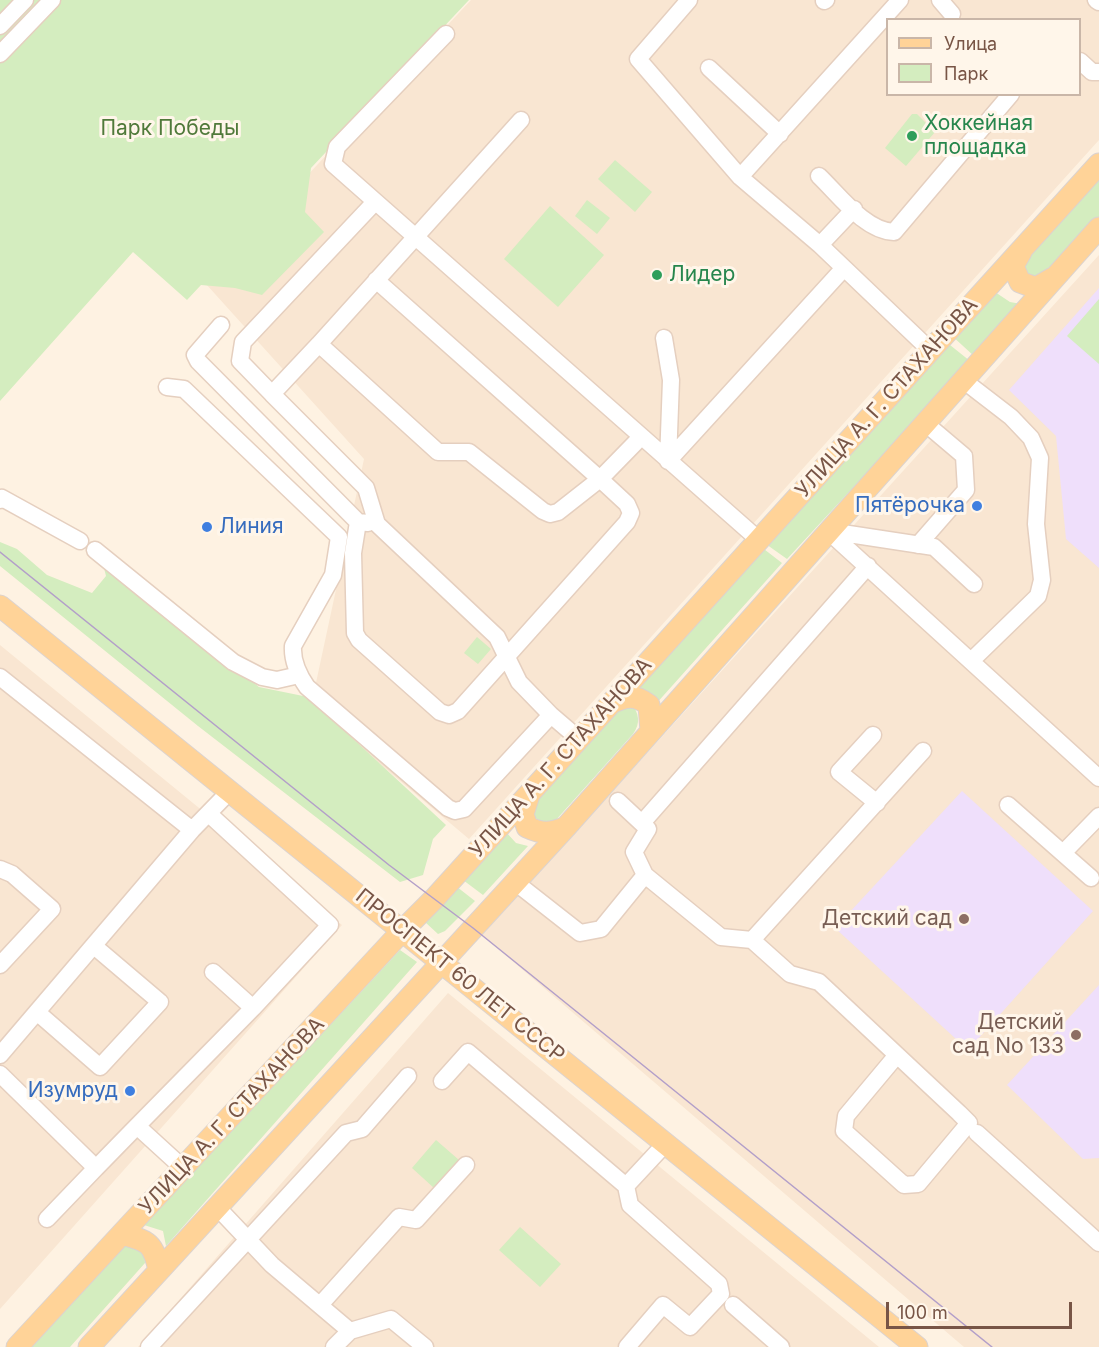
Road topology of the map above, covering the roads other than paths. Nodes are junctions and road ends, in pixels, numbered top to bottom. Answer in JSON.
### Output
{"nodes":[{"id":1,"x":25,"y":0,"type":"edge"},
{"id":2,"x":52,"y":0,"type":"edge"},
{"id":3,"x":689,"y":0,"type":"edge"},
{"id":4,"x":900,"y":0,"type":"edge"},
{"id":5,"x":940,"y":0,"type":"edge"},
{"id":6,"x":952,"y":14,"type":"dead end"},
{"id":7,"x":0,"y":26,"type":"edge"},
{"id":8,"x":446,"y":34,"type":"dead end"},
{"id":9,"x":0,"y":54,"type":"edge"},
{"id":10,"x":1081,"y":62,"type":"edge"},
{"id":11,"x":709,"y":68,"type":"dead end"},
{"id":12,"x":1099,"y":72,"type":"edge"},
{"id":13,"x":1009,"y":96,"type":"edge"},
{"id":14,"x":521,"y":120,"type":"dead end"},
{"id":15,"x":780,"y":134,"type":"junction"},
{"id":16,"x":1099,"y":164,"type":"edge"},
{"id":17,"x":819,"y":176,"type":"dead end"},
{"id":18,"x":740,"y":177,"type":"junction"},
{"id":19,"x":374,"y":203,"type":"junction"},
{"id":20,"x":854,"y":209,"type":"junction"},
{"id":21,"x":1099,"y":228,"type":"edge"},
{"id":22,"x":414,"y":239,"type":"junction"},
{"id":23,"x":820,"y":245,"type":"junction"},
{"id":24,"x":1024,"y":246,"type":"junction"},
{"id":25,"x":844,"y":268,"type":"junction"},
{"id":26,"x":1056,"y":276,"type":"junction"},
{"id":27,"x":376,"y":280,"type":"junction"},
{"id":28,"x":221,"y":325,"type":"dead end"},
{"id":29,"x":664,"y":338,"type":"dead end"},
{"id":30,"x":319,"y":344,"type":"junction"},
{"id":31,"x":930,"y":350,"type":"junction"},
{"id":32,"x":963,"y":380,"type":"junction"},
{"id":33,"x":167,"y":387,"type":"dead end"},
{"id":34,"x":272,"y":394,"type":"junction"},
{"id":35,"x":925,"y":423,"type":"junction"},
{"id":36,"x":641,"y":437,"type":"junction"},
{"id":37,"x":668,"y":461,"type":"junction"},
{"id":38,"x":600,"y":479,"type":"junction"},
{"id":39,"x":0,"y":498,"type":"edge"},
{"id":40,"x":358,"y":522,"type":"junction"},
{"id":41,"x":377,"y":524,"type":"junction"},
{"id":42,"x":828,"y":531,"type":"junction"},
{"id":43,"x":80,"y":540,"type":"dead end"},
{"id":44,"x":759,"y":540,"type":"junction"},
{"id":45,"x":918,"y":545,"type":"junction"},
{"id":46,"x":95,"y":550,"type":"dead end"},
{"id":47,"x":868,"y":566,"type":"junction"},
{"id":48,"x":974,"y":584,"type":"dead end"},
{"id":49,"x":0,"y":606,"type":"edge"},
{"id":50,"x":506,"y":656,"type":"junction"},
{"id":51,"x":971,"y":661,"type":"junction"},
{"id":52,"x":299,"y":675,"type":"junction"},
{"id":53,"x":0,"y":677,"type":"edge"},
{"id":54,"x":610,"y":703,"type":"junction"},
{"id":55,"x":551,"y":715,"type":"junction"},
{"id":56,"x":651,"y":731,"type":"junction"},
{"id":57,"x":873,"y":735,"type":"dead end"},
{"id":58,"x":579,"y":739,"type":"junction"},
{"id":59,"x":923,"y":751,"type":"dead end"},
{"id":60,"x":1099,"y":778,"type":"edge"},
{"id":61,"x":230,"y":791,"type":"junction"},
{"id":62,"x":529,"y":795,"type":"junction"},
{"id":63,"x":618,"y":801,"type":"dead end"},
{"id":64,"x":877,"y":803,"type":"junction"},
{"id":65,"x":1008,"y":806,"type":"dead end"},
{"id":66,"x":209,"y":814,"type":"junction"},
{"id":67,"x":1099,"y":816,"type":"edge"},
{"id":68,"x":642,"y":823,"type":"junction"},
{"id":69,"x":566,"y":827,"type":"junction"},
{"id":70,"x":192,"y":830,"type":"junction"},
{"id":71,"x":1064,"y":853,"type":"junction"},
{"id":72,"x":0,"y":869,"type":"edge"},
{"id":73,"x":645,"y":875,"type":"junction"},
{"id":74,"x":1091,"y":878,"type":"dead end"},
{"id":75,"x":515,"y":882,"type":"junction"},
{"id":76,"x":403,"y":930,"type":"junction"},
{"id":77,"x":752,"y":940,"type":"junction"},
{"id":78,"x":94,"y":946,"type":"junction"},
{"id":79,"x":443,"y":961,"type":"junction"},
{"id":80,"x":0,"y":965,"type":"edge"},
{"id":81,"x":213,"y":972,"type":"dead end"},
{"id":82,"x":253,"y":1008,"type":"junction"},
{"id":83,"x":38,"y":1013,"type":"junction"},
{"id":84,"x":0,"y":1055,"type":"edge"},
{"id":85,"x":897,"y":1055,"type":"junction"},
{"id":86,"x":0,"y":1074,"type":"edge"},
{"id":87,"x":408,"y":1076,"type":"dead end"},
{"id":88,"x":442,"y":1081,"type":"dead end"},
{"id":89,"x":137,"y":1126,"type":"junction"},
{"id":90,"x":977,"y":1133,"type":"dead end"},
{"id":91,"x":666,"y":1143,"type":"junction"},
{"id":92,"x":466,"y":1165,"type":"dead end"},
{"id":93,"x":96,"y":1168,"type":"junction"},
{"id":94,"x":183,"y":1168,"type":"junction"},
{"id":95,"x":626,"y":1186,"type":"junction"},
{"id":96,"x":217,"y":1207,"type":"junction"},
{"id":97,"x":47,"y":1219,"type":"dead end"},
{"id":98,"x":122,"y":1234,"type":"junction"},
{"id":99,"x":247,"y":1240,"type":"junction"},
{"id":100,"x":1099,"y":1243,"type":"edge"},
{"id":101,"x":159,"y":1270,"type":"junction"},
{"id":102,"x":727,"y":1299,"type":"junction"},
{"id":103,"x":320,"y":1305,"type":"junction"},
{"id":104,"x":350,"y":1331,"type":"junction"},
{"id":105,"x":17,"y":1347,"type":"edge"},
{"id":106,"x":89,"y":1347,"type":"edge"},
{"id":107,"x":149,"y":1347,"type":"edge"},
{"id":108,"x":334,"y":1347,"type":"edge"},
{"id":109,"x":425,"y":1347,"type":"edge"},
{"id":110,"x":627,"y":1347,"type":"edge"},
{"id":111,"x":781,"y":1347,"type":"edge"},
{"id":112,"x":917,"y":1347,"type":"edge"}],
"edges":[{"from":1,"to":7,"type":"street"},
{"from":2,"to":9,"type":"street"},
{"from":3,"to":18,"type":"street"},
{"from":4,"to":15,"type":"street"},
{"from":5,"to":6,"type":"street"},
{"from":8,"to":19,"type":"street"},
{"from":10,"to":12,"type":"street"},
{"from":11,"to":15,"type":"street"},
{"from":13,"to":20,"type":"street"},
{"from":14,"to":22,"type":"street"},
{"from":15,"to":18,"type":"street"},
{"from":16,"to":24,"type":"main road","name":"УЛИЦА А. Г. СТАХАНОВА"},
{"from":17,"to":20,"type":"street"},
{"from":18,"to":23,"type":"street"},
{"from":19,"to":22,"type":"street"},
{"from":19,"to":34,"type":"street"},
{"from":20,"to":23,"type":"street"},
{"from":21,"to":26,"type":"main road"},
{"from":22,"to":27,"type":"street"},
{"from":22,"to":36,"type":"street"},
{"from":23,"to":25,"type":"street"},
{"from":24,"to":26,"type":"main road"},
{"from":24,"to":31,"type":"main road","name":"УЛИЦА А. Г. СТАХАНОВА"},
{"from":25,"to":31,"type":"street"},
{"from":25,"to":37,"type":"street"},
{"from":26,"to":32,"type":"main road"},
{"from":27,"to":30,"type":"street"},
{"from":27,"to":38,"type":"street"},
{"from":28,"to":40,"type":"street"},
{"from":29,"to":37,"type":"street"},
{"from":30,"to":34,"type":"street"},
{"from":30,"to":38,"type":"street"},
{"from":31,"to":44,"type":"main road","name":"УЛИЦА А. Г. СТАХАНОВА"},
{"from":32,"to":35,"type":"main road"},
{"from":32,"to":51,"type":"street"},
{"from":33,"to":52,"type":"street"},
{"from":34,"to":41,"type":"street"},
{"from":35,"to":42,"type":"main road"},
{"from":35,"to":45,"type":"street"},
{"from":36,"to":37,"type":"street"},
{"from":36,"to":38,"type":"street"},
{"from":37,"to":44,"type":"street"},
{"from":38,"to":50,"type":"street"},
{"from":39,"to":43,"type":"street"},
{"from":40,"to":41,"type":"street"},
{"from":40,"to":50,"type":"street"},
{"from":41,"to":50,"type":"street"},
{"from":42,"to":45,"type":"street"},
{"from":42,"to":47,"type":"street"},
{"from":42,"to":56,"type":"main road"},
{"from":44,"to":54,"type":"main road","name":"УЛИЦА А. Г. СТАХАНОВА"},
{"from":45,"to":48,"type":"street"},
{"from":46,"to":52,"type":"street"},
{"from":47,"to":51,"type":"street"},
{"from":47,"to":68,"type":"street"},
{"from":49,"to":61,"type":"main road","name":"ПРОСПЕКТ 60 ЛЕТ СССР"},
{"from":50,"to":55,"type":"street"},
{"from":51,"to":60,"type":"street"},
{"from":52,"to":55,"type":"street"},
{"from":53,"to":70,"type":"street"},
{"from":54,"to":56,"type":"main road"},
{"from":54,"to":58,"type":"main road","name":"УЛИЦА А. Г. СТАХАНОВА"},
{"from":55,"to":58,"type":"street"},
{"from":56,"to":69,"type":"main road"},
{"from":57,"to":64,"type":"street"},
{"from":58,"to":62,"type":"main road","name":"УЛИЦА А. Г. СТАХАНОВА"},
{"from":59,"to":64,"type":"street"},
{"from":61,"to":66,"type":"street"},
{"from":61,"to":76,"type":"main road","name":"ПРОСПЕКТ 60 ЛЕТ СССР"},
{"from":62,"to":69,"type":"main road"},
{"from":62,"to":76,"type":"main road","name":"УЛИЦА А. Г. СТАХАНОВА"},
{"from":63,"to":68,"type":"street"},
{"from":64,"to":77,"type":"street"},
{"from":65,"to":71,"type":"street"},
{"from":66,"to":70,"type":"street"},
{"from":66,"to":82,"type":"street"},
{"from":67,"to":71,"type":"street"},
{"from":68,"to":73,"type":"street"},
{"from":69,"to":75,"type":"main road"},
{"from":70,"to":78,"type":"street"},
{"from":71,"to":74,"type":"street"},
{"from":72,"to":80,"type":"street"},
{"from":73,"to":75,"type":"street"},
{"from":73,"to":77,"type":"street"},
{"from":75,"to":79,"type":"main road"},
{"from":76,"to":79,"type":"main road","name":"ПРОСПЕКТ 60 ЛЕТ СССР"},
{"from":76,"to":94,"type":"main road","name":"УЛИЦА А. Г. СТАХАНОВА"},
{"from":77,"to":85,"type":"street"},
{"from":78,"to":83,"type":"street"},
{"from":78,"to":83,"type":"street"},
{"from":79,"to":91,"type":"main road","name":"ПРОСПЕКТ 60 ЛЕТ СССР"},
{"from":79,"to":96,"type":"main road"},
{"from":81,"to":82,"type":"street"},
{"from":82,"to":89,"type":"street"},
{"from":83,"to":84,"type":"street"},
{"from":85,"to":85,"type":"street"},
{"from":86,"to":93,"type":"street"},
{"from":87,"to":99,"type":"street"},
{"from":88,"to":95,"type":"street"},
{"from":89,"to":93,"type":"street"},
{"from":89,"to":94,"type":"street"},
{"from":90,"to":100,"type":"street"},
{"from":91,"to":95,"type":"street"},
{"from":91,"to":112,"type":"main road","name":"ПРОСПЕКТ 60 ЛЕТ СССР"},
{"from":92,"to":103,"type":"street"},
{"from":93,"to":97,"type":"street"},
{"from":94,"to":98,"type":"main road","name":"УЛИЦА А. Г. СТАХАНОВА"},
{"from":95,"to":102,"type":"street"},
{"from":96,"to":99,"type":"street"},
{"from":96,"to":101,"type":"main road"},
{"from":98,"to":101,"type":"main road"},
{"from":98,"to":105,"type":"main road","name":"УЛИЦА А. Г. СТАХАНОВА"},
{"from":99,"to":103,"type":"street"},
{"from":99,"to":107,"type":"street"},
{"from":101,"to":106,"type":"main road"},
{"from":102,"to":110,"type":"street"},
{"from":102,"to":111,"type":"street"},
{"from":103,"to":104,"type":"street"},
{"from":104,"to":108,"type":"street"},
{"from":104,"to":109,"type":"street"}]}
